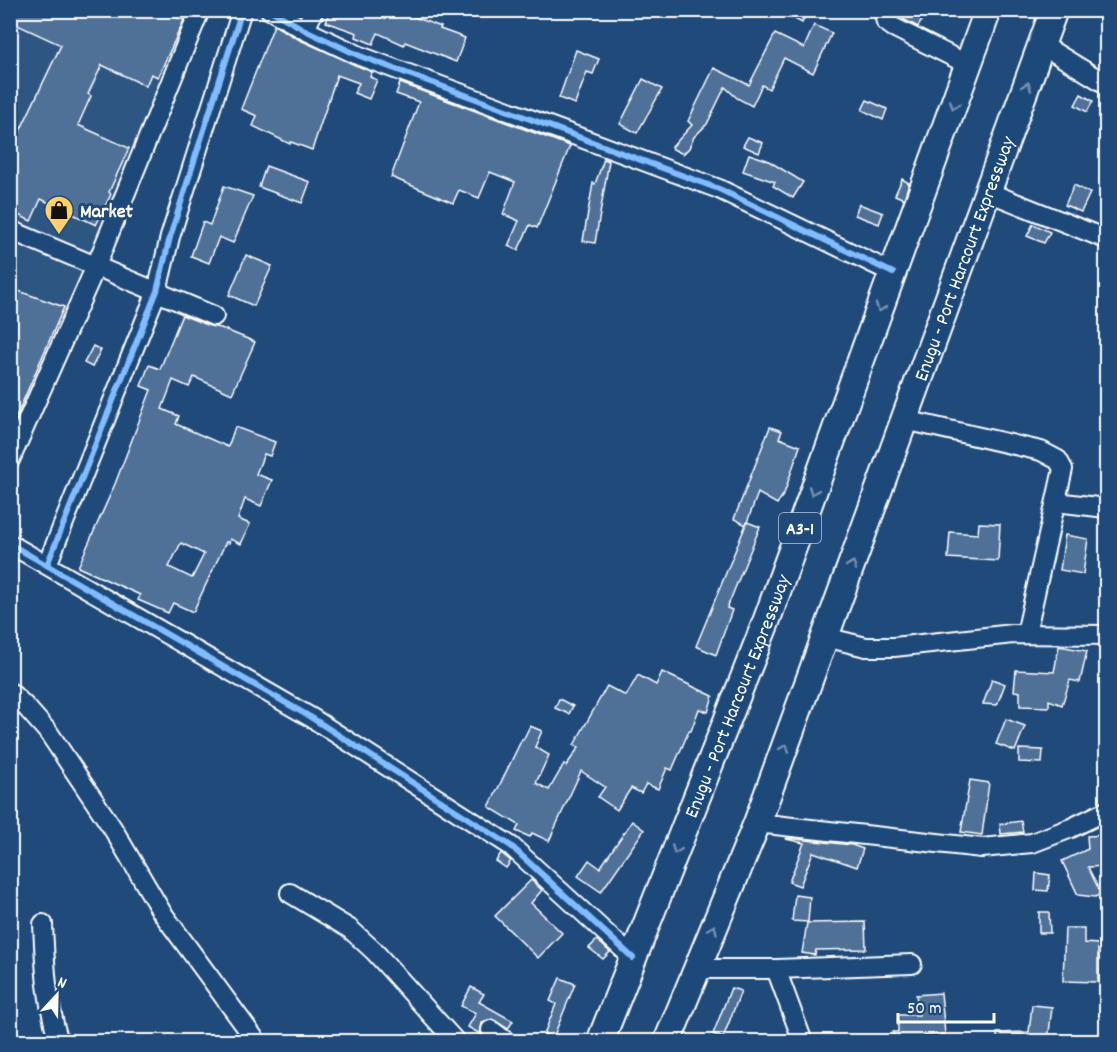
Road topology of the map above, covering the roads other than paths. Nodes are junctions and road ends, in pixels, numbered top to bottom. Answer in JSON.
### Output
{"nodes":[{"id":1,"x":200,"y":10,"type":"edge"},
{"id":2,"x":242,"y":10,"type":"edge"},
{"id":3,"x":270,"y":10,"type":"edge"},
{"id":4,"x":314,"y":10,"type":"edge"},
{"id":5,"x":883,"y":10,"type":"edge"},
{"id":6,"x":988,"y":10,"type":"edge"},
{"id":7,"x":1054,"y":10,"type":"edge"},
{"id":8,"x":305,"y":30,"type":"junction"},
{"id":9,"x":1042,"y":45,"type":"junction"},
{"id":10,"x":969,"y":65,"type":"junction"},
{"id":11,"x":1107,"y":84,"type":"edge"},
{"id":12,"x":988,"y":192,"type":"junction"},
{"id":13,"x":10,"y":231,"type":"edge"},
{"id":14,"x":1107,"y":239,"type":"edge"},
{"id":15,"x":96,"y":266,"type":"junction"},
{"id":16,"x":893,"y":273,"type":"junction"},
{"id":17,"x":157,"y":291,"type":"junction"},
{"id":18,"x":214,"y":316,"type":"dead end"},
{"id":19,"x":905,"y":420,"type":"junction"},
{"id":20,"x":10,"y":460,"type":"edge"},
{"id":21,"x":1056,"y":502,"type":"junction"},
{"id":22,"x":1107,"y":508,"type":"edge"},
{"id":23,"x":10,"y":544,"type":"edge"},
{"id":24,"x":47,"y":565,"type":"junction"},
{"id":25,"x":1026,"y":634,"type":"junction"},
{"id":26,"x":1107,"y":635,"type":"edge"},
{"id":27,"x":825,"y":637,"type":"junction"},
{"id":28,"x":10,"y":692,"type":"edge"},
{"id":29,"x":1107,"y":810,"type":"edge"},
{"id":30,"x":757,"y":823,"type":"junction"},
{"id":31,"x":290,"y":893,"type":"dead end"},
{"id":32,"x":43,"y":924,"type":"dead end"},
{"id":33,"x":633,"y":958,"type":"junction"},
{"id":34,"x":912,"y":964,"type":"dead end"},
{"id":35,"x":696,"y":969,"type":"junction"},
{"id":36,"x":776,"y":969,"type":"junction"},
{"id":37,"x":491,"y":1030,"type":"dead end"},
{"id":38,"x":59,"y":1041,"type":"edge"},
{"id":39,"x":257,"y":1041,"type":"edge"},
{"id":40,"x":456,"y":1041,"type":"edge"},
{"id":41,"x":507,"y":1041,"type":"edge"},
{"id":42,"x":600,"y":1041,"type":"edge"},
{"id":43,"x":667,"y":1041,"type":"edge"},
{"id":44,"x":803,"y":1041,"type":"edge"}],
"edges":[{"from":1,"to":15,"type":"street"},
{"from":2,"to":17,"type":"street"},
{"from":3,"to":8,"type":"street"},
{"from":4,"to":8,"type":"street"},
{"from":5,"to":10,"type":"street"},
{"from":6,"to":10,"type":"highway","name":"Enugu - Port Harcourt Expressway","number":"A3-1"},
{"from":7,"to":9,"type":"highway","name":"Enugu - Port Harcourt Expressway"},
{"from":8,"to":16,"type":"street"},
{"from":9,"to":11,"type":"street"},
{"from":12,"to":9,"type":"highway","name":"Enugu - Port Harcourt Expressway","one_way":true},
{"from":10,"to":16,"type":"highway","name":"Enugu - Port Harcourt Expressway","number":"A3-1","one_way":true},
{"from":12,"to":14,"type":"street"},
{"from":12,"to":19,"type":"highway","name":"Enugu - Port Harcourt Expressway"},
{"from":13,"to":15,"type":"street"},
{"from":15,"to":17,"type":"street"},
{"from":15,"to":20,"type":"street"},
{"from":16,"to":33,"type":"highway","name":"Enugu - Port Harcourt Expressway","number":"A3-1","one_way":true},
{"from":17,"to":18,"type":"street"},
{"from":17,"to":24,"type":"street"},
{"from":19,"to":21,"type":"street"},
{"from":27,"to":19,"type":"highway","name":"Enugu - Port Harcourt Expressway","one_way":true},
{"from":21,"to":22,"type":"street"},
{"from":21,"to":25,"type":"street"},
{"from":23,"to":24,"type":"street"},
{"from":24,"to":33,"type":"street"},
{"from":25,"to":26,"type":"street"},
{"from":25,"to":27,"type":"street"},
{"from":30,"to":27,"type":"highway","name":"Enugu - Port Harcourt Expressway","one_way":true},
{"from":28,"to":39,"type":"street"},
{"from":29,"to":30,"type":"street"},
{"from":35,"to":30,"type":"highway","name":"Enugu - Port Harcourt Expressway","one_way":true},
{"from":31,"to":40,"type":"street"},
{"from":32,"to":38,"type":"street"},
{"from":33,"to":42,"type":"highway","name":"Enugu - Port Harcourt Expressway","number":"A3-1"},
{"from":34,"to":36,"type":"street"},
{"from":35,"to":36,"type":"street"},
{"from":35,"to":43,"type":"highway","name":"Enugu - Port Harcourt Expressway"},
{"from":36,"to":44,"type":"street"},
{"from":37,"to":41,"type":"street"}]}
